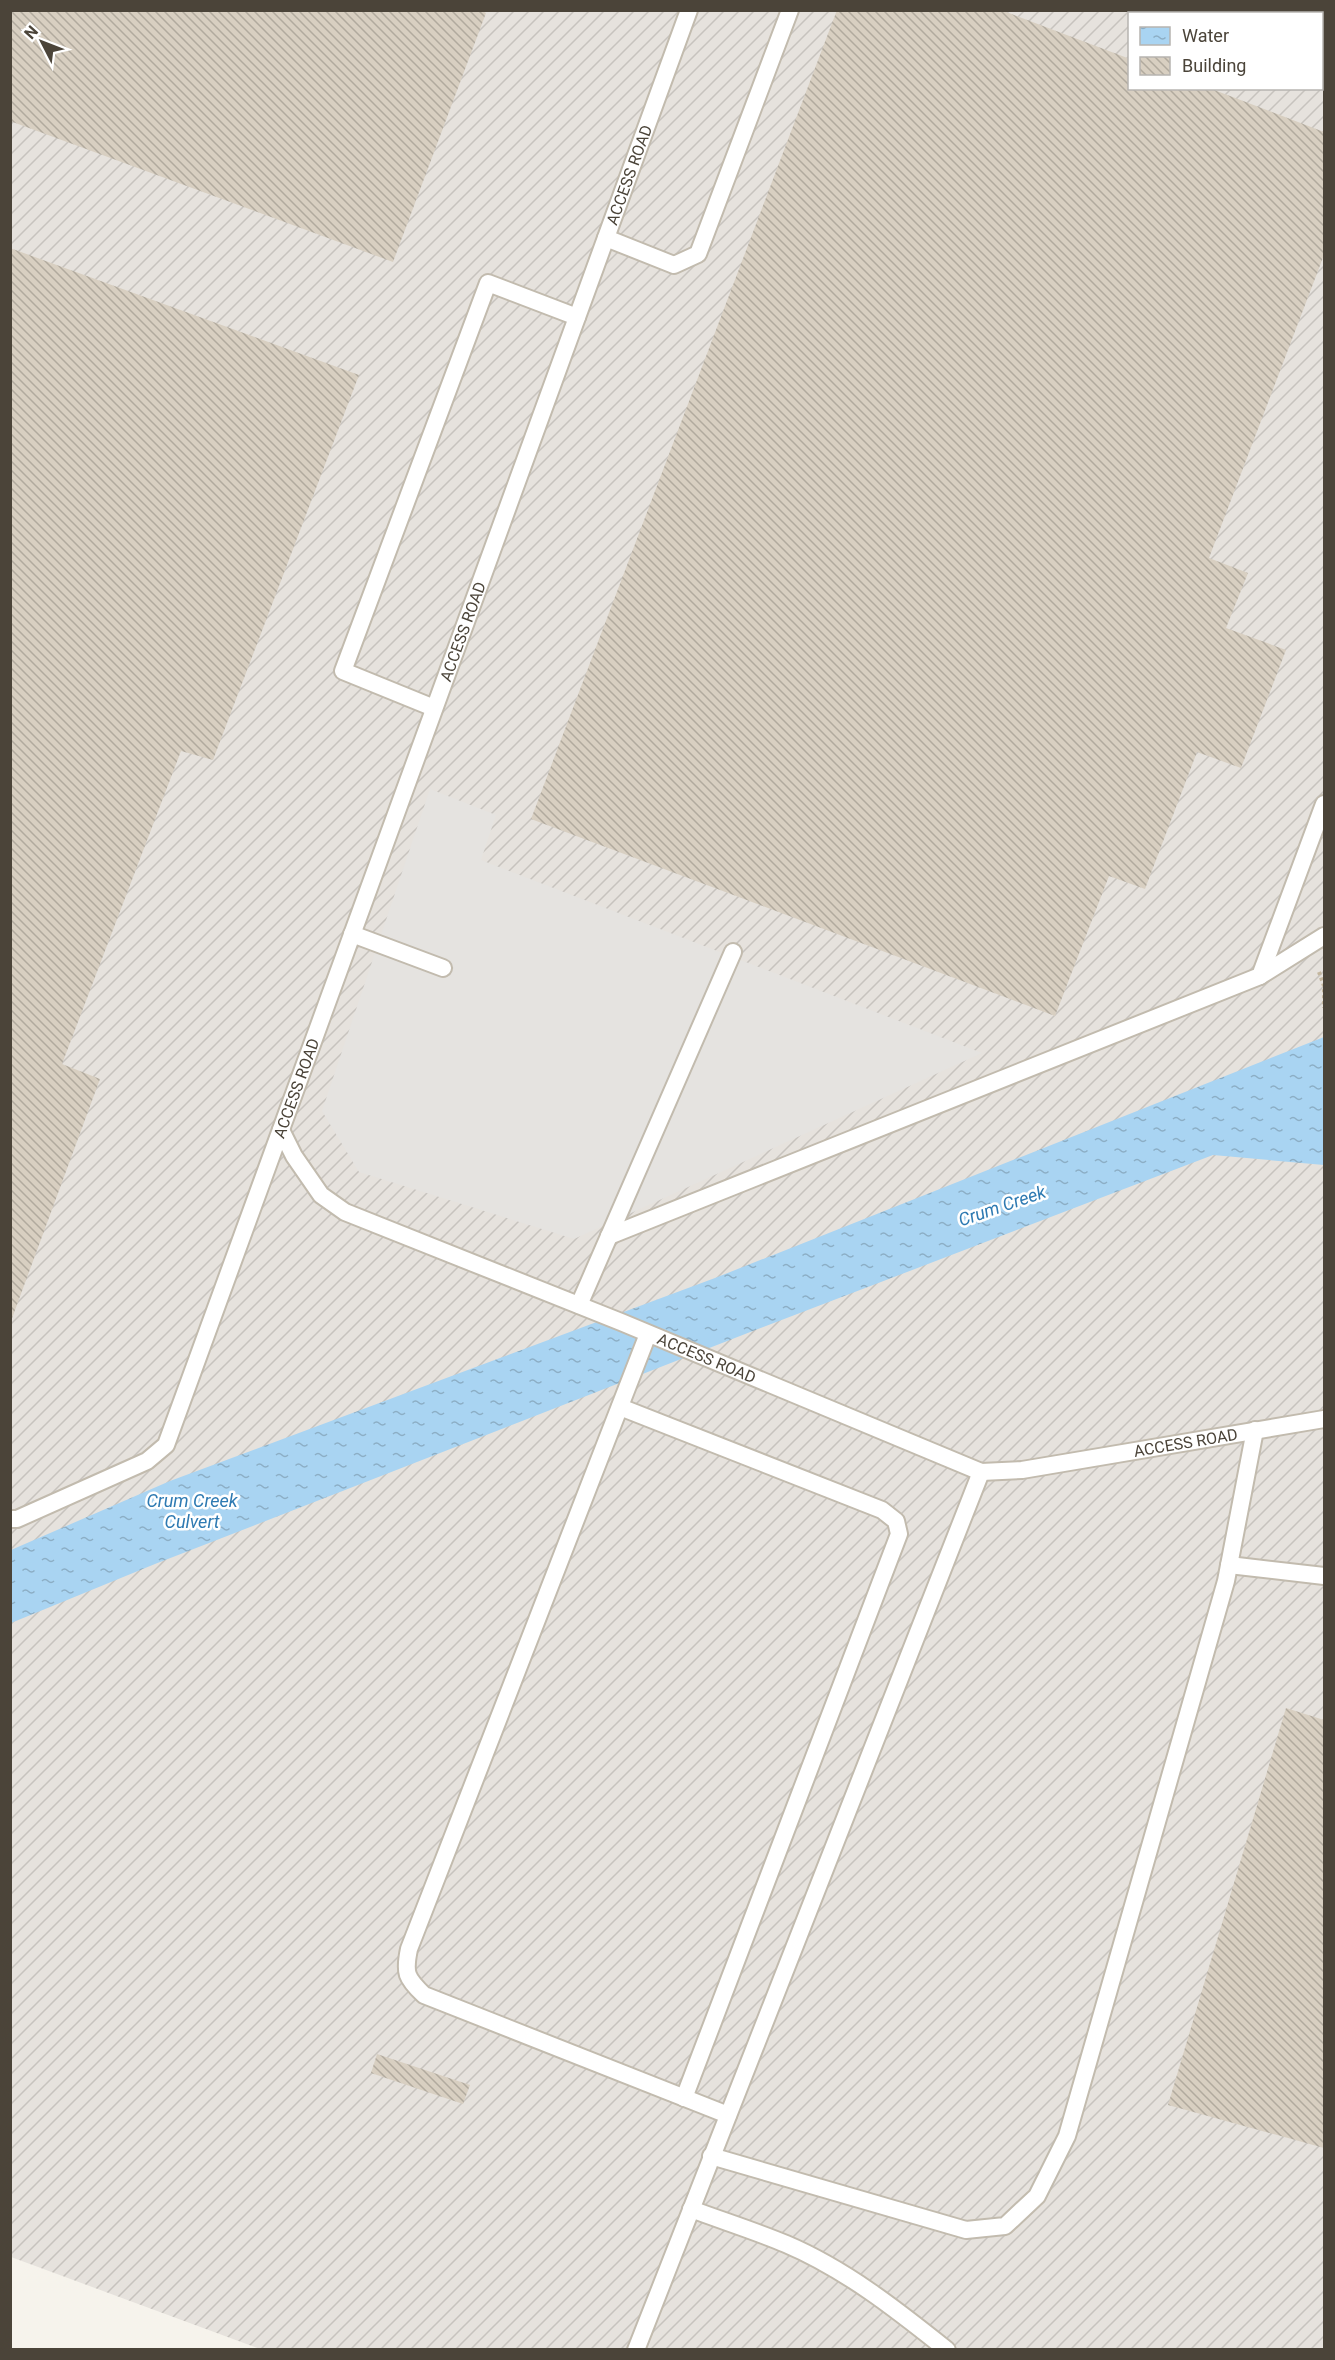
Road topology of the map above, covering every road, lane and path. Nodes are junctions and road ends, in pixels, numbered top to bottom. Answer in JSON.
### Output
{"nodes":[{"id":1,"x":689,"y":10,"type":"edge"},
{"id":2,"x":790,"y":10,"type":"edge"},
{"id":3,"x":606,"y":238,"type":"junction"},
{"id":4,"x":577,"y":317,"type":"junction"},
{"id":5,"x":434,"y":708,"type":"junction"},
{"id":6,"x":1324,"y":804,"type":"edge"},
{"id":7,"x":352,"y":934,"type":"junction"},
{"id":8,"x":1324,"y":936,"type":"edge"},
{"id":9,"x":1310,"y":946,"type":"junction"},
{"id":10,"x":732,"y":952,"type":"dead end"},
{"id":11,"x":443,"y":968,"type":"dead end"},
{"id":12,"x":1260,"y":976,"type":"junction"},
{"id":13,"x":1324,"y":1008,"type":"edge"},
{"id":14,"x":281,"y":1130,"type":"junction"},
{"id":15,"x":609,"y":1236,"type":"junction"},
{"id":16,"x":579,"y":1305,"type":"junction"},
{"id":17,"x":648,"y":1334,"type":"junction"},
{"id":18,"x":620,"y":1407,"type":"junction"},
{"id":19,"x":1324,"y":1419,"type":"edge"},
{"id":20,"x":1255,"y":1430,"type":"junction"},
{"id":21,"x":981,"y":1472,"type":"junction"},
{"id":22,"x":10,"y":1519,"type":"edge"},
{"id":23,"x":1229,"y":1565,"type":"junction"},
{"id":24,"x":1324,"y":1576,"type":"edge"},
{"id":25,"x":684,"y":2098,"type":"junction"},
{"id":26,"x":728,"y":2115,"type":"junction"},
{"id":27,"x":711,"y":2156,"type":"junction"},
{"id":28,"x":691,"y":2209,"type":"junction"},
{"id":29,"x":636,"y":2349,"type":"edge"},
{"id":30,"x":947,"y":2349,"type":"edge"}],
"edges":[{"from":1,"to":3,"type":"lane","name":"ACCESS ROAD"},
{"from":2,"to":3,"type":"lane"},
{"from":3,"to":4,"type":"lane","name":"ACCESS ROAD"},
{"from":4,"to":5,"type":"lane","name":"ACCESS ROAD"},
{"from":4,"to":5,"type":"lane"},
{"from":5,"to":7,"type":"lane","name":"ACCESS ROAD"},
{"from":6,"to":12,"type":"lane"},
{"from":7,"to":11,"type":"lane"},
{"from":7,"to":14,"type":"lane","name":"ACCESS ROAD"},
{"from":8,"to":9,"type":"lane"},
{"from":9,"to":12,"type":"lane"},
{"from":9,"to":13,"type":"path"},
{"from":10,"to":15,"type":"lane"},
{"from":12,"to":15,"type":"lane"},
{"from":14,"to":16,"type":"lane","name":"ACCESS ROAD"},
{"from":14,"to":22,"type":"lane"},
{"from":15,"to":16,"type":"lane"},
{"from":16,"to":17,"type":"lane","name":"ACCESS ROAD"},
{"from":17,"to":18,"type":"lane"},
{"from":17,"to":21,"type":"lane","name":"ACCESS ROAD"},
{"from":18,"to":25,"type":"lane"},
{"from":18,"to":25,"type":"lane"},
{"from":19,"to":20,"type":"lane","name":"ACCESS ROAD"},
{"from":20,"to":21,"type":"lane","name":"ACCESS ROAD"},
{"from":20,"to":23,"type":"lane"},
{"from":21,"to":26,"type":"lane"},
{"from":23,"to":24,"type":"lane"},
{"from":23,"to":27,"type":"lane"},
{"from":25,"to":26,"type":"lane"},
{"from":26,"to":27,"type":"lane"},
{"from":27,"to":28,"type":"lane"},
{"from":28,"to":29,"type":"lane"},
{"from":28,"to":30,"type":"lane"}]}
